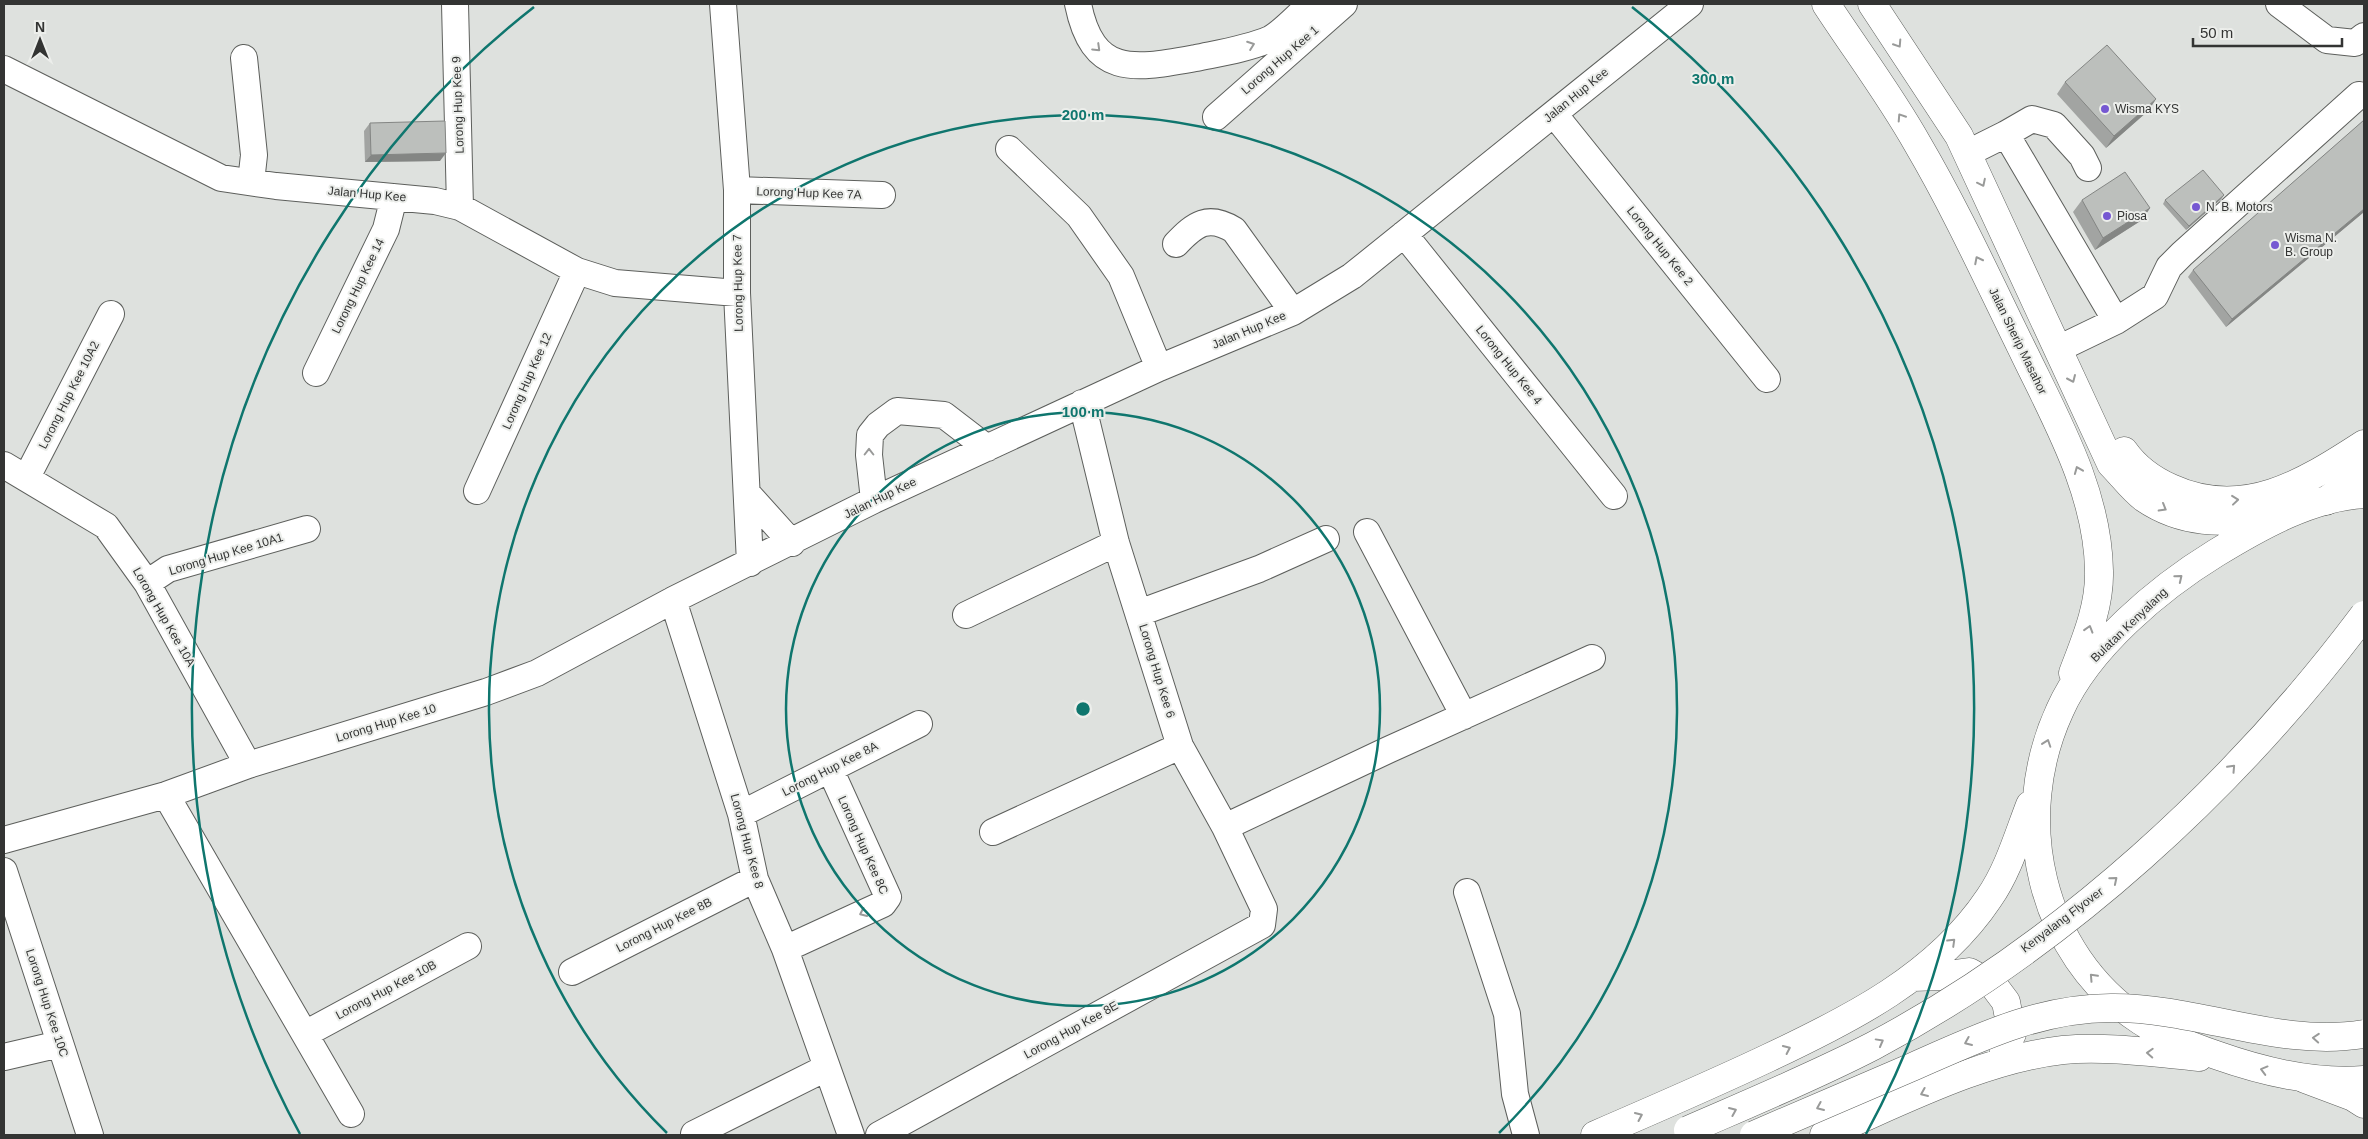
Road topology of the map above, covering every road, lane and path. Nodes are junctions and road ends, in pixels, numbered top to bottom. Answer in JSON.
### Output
{"nodes":[{"id":1,"x":455,"y":4,"type":"edge"},
{"id":2,"x":723,"y":4,"type":"edge"},
{"id":3,"x":1078,"y":4,"type":"edge"},
{"id":4,"x":1311,"y":4,"type":"edge"},
{"id":5,"x":1344,"y":4,"type":"edge"},
{"id":6,"x":1690,"y":4,"type":"edge"},
{"id":7,"x":1826,"y":4,"type":"edge"},
{"id":8,"x":1872,"y":4,"type":"edge"},
{"id":9,"x":2279,"y":4,"type":"edge"},
{"id":10,"x":2364,"y":36,"type":"edge"},
{"id":11,"x":244,"y":58,"type":"dead end"},
{"id":12,"x":4,"y":69,"type":"edge"},
{"id":13,"x":2359,"y":95,"type":"dead end"},
{"id":14,"x":1554,"y":114,"type":"junction"},
{"id":15,"x":1216,"y":117,"type":"dead end"},
{"id":16,"x":2006,"y":134,"type":"junction"},
{"id":17,"x":1009,"y":149,"type":"dead end"},
{"id":18,"x":1968,"y":153,"type":"junction"},
{"id":19,"x":2088,"y":168,"type":"dead end"},
{"id":20,"x":251,"y":182,"type":"junction"},
{"id":21,"x":737,"y":190,"type":"junction"},
{"id":22,"x":882,"y":195,"type":"dead end"},
{"id":23,"x":394,"y":197,"type":"junction"},
{"id":24,"x":460,"y":207,"type":"junction"},
{"id":25,"x":1404,"y":234,"type":"junction"},
{"id":26,"x":1176,"y":244,"type":"dead end"},
{"id":27,"x":577,"y":270,"type":"junction"},
{"id":28,"x":737,"y":293,"type":"junction"},
{"id":29,"x":1293,"y":312,"type":"junction"},
{"id":30,"x":111,"y":314,"type":"dead end"},
{"id":31,"x":2116,"y":321,"type":"junction"},
{"id":32,"x":2058,"y":349,"type":"junction"},
{"id":33,"x":1159,"y":368,"type":"junction"},
{"id":34,"x":316,"y":373,"type":"dead end"},
{"id":35,"x":1767,"y":379,"type":"dead end"},
{"id":36,"x":1082,"y":403,"type":"junction"},
{"id":37,"x":2092,"y":423,"type":"junction"},
{"id":38,"x":2364,"y":444,"type":"edge"},
{"id":39,"x":987,"y":448,"type":"junction"},
{"id":40,"x":4,"y":465,"type":"edge"},
{"id":41,"x":2364,"y":471,"type":"edge"},
{"id":42,"x":27,"y":477,"type":"junction"},
{"id":43,"x":477,"y":491,"type":"dead end"},
{"id":44,"x":747,"y":493,"type":"junction"},
{"id":45,"x":2364,"y":494,"type":"edge"},
{"id":46,"x":1614,"y":496,"type":"dead end"},
{"id":47,"x":874,"y":500,"type":"junction"},
{"id":48,"x":2326,"y":502,"type":"junction"},
{"id":49,"x":2296,"y":512,"type":"junction"},
{"id":50,"x":307,"y":529,"type":"dead end"},
{"id":51,"x":1367,"y":532,"type":"dead end"},
{"id":52,"x":1326,"y":539,"type":"dead end"},
{"id":53,"x":792,"y":542,"type":"junction"},
{"id":54,"x":1116,"y":542,"type":"junction"},
{"id":55,"x":750,"y":563,"type":"junction"},
{"id":56,"x":146,"y":583,"type":"junction"},
{"id":57,"x":673,"y":600,"type":"junction"},
{"id":58,"x":1139,"y":613,"type":"junction"},
{"id":59,"x":966,"y":615,"type":"dead end"},
{"id":60,"x":2364,"y":615,"type":"edge"},
{"id":61,"x":1592,"y":658,"type":"dead end"},
{"id":62,"x":2061,"y":708,"type":"junction"},
{"id":63,"x":1464,"y":716,"type":"junction"},
{"id":64,"x":919,"y":724,"type":"dead end"},
{"id":65,"x":1180,"y":746,"type":"junction"},
{"id":66,"x":248,"y":765,"type":"junction"},
{"id":67,"x":830,"y":769,"type":"junction"},
{"id":68,"x":2038,"y":785,"type":"junction"},
{"id":69,"x":166,"y":794,"type":"junction"},
{"id":70,"x":741,"y":814,"type":"junction"},
{"id":71,"x":1225,"y":827,"type":"junction"},
{"id":72,"x":992,"y":832,"type":"dead end"},
{"id":73,"x":4,"y":840,"type":"edge"},
{"id":74,"x":4,"y":871,"type":"edge"},
{"id":75,"x":755,"y":879,"type":"junction"},
{"id":76,"x":1467,"y":892,"type":"dead end"},
{"id":77,"x":1262,"y":925,"type":"joint"},
{"id":78,"x":468,"y":946,"type":"dead end"},
{"id":79,"x":785,"y":949,"type":"junction"},
{"id":80,"x":572,"y":972,"type":"dead end"},
{"id":81,"x":1913,"y":976,"type":"junction"},
{"id":82,"x":305,"y":1034,"type":"junction"},
{"id":83,"x":2364,"y":1034,"type":"edge"},
{"id":84,"x":60,"y":1044,"type":"junction"},
{"id":85,"x":4,"y":1057,"type":"edge"},
{"id":86,"x":2233,"y":1061,"type":"junction"},
{"id":87,"x":826,"y":1068,"type":"junction"},
{"id":88,"x":1989,"y":1068,"type":"junction"},
{"id":89,"x":2305,"y":1079,"type":"junction"},
{"id":90,"x":2364,"y":1080,"type":"edge"},
{"id":91,"x":2364,"y":1104,"type":"edge"},
{"id":92,"x":351,"y":1114,"type":"dead end"},
{"id":93,"x":1682,"y":1133,"type":"edge"},
{"id":94,"x":694,"y":1134,"type":"edge"},
{"id":95,"x":90,"y":1135,"type":"edge"},
{"id":96,"x":851,"y":1135,"type":"edge"},
{"id":97,"x":880,"y":1135,"type":"edge"},
{"id":98,"x":1526,"y":1135,"type":"edge"},
{"id":99,"x":1594,"y":1135,"type":"edge"},
{"id":100,"x":1754,"y":1135,"type":"edge"},
{"id":101,"x":1824,"y":1135,"type":"edge"}],
"edges":[{"from":1,"to":24,"type":"street","name":"Lorong Hup Kee 9"},
{"from":2,"to":21,"type":"street","name":"Lorong Hup Kee 7"},
{"from":3,"to":4,"type":"street","one_way":true},
{"from":5,"to":15,"type":"street","name":"Lorong Hup Kee 1"},
{"from":6,"to":14,"type":"street","name":"Jalan Hup Kee"},
{"from":62,"to":7,"type":"main road","name":"Jalan Sherip Masahor","one_way":true},
{"from":8,"to":18,"type":"main road","one_way":true},
{"from":9,"to":10,"type":"street"},
{"from":11,"to":20,"type":"street"},
{"from":12,"to":20,"type":"street","name":"Jalan Hup Kee"},
{"from":13,"to":31,"type":"street"},
{"from":14,"to":25,"type":"street","name":"Jalan Hup Kee"},
{"from":14,"to":35,"type":"street","name":"Lorong Hup Kee 2"},
{"from":16,"to":18,"type":"street"},
{"from":16,"to":19,"type":"street"},
{"from":16,"to":31,"type":"street"},
{"from":17,"to":33,"type":"street"},
{"from":18,"to":32,"type":"main road","one_way":true},
{"from":20,"to":23,"type":"street","name":"Jalan Hup Kee"},
{"from":21,"to":22,"type":"street","name":"Lorong Hup Kee 7A"},
{"from":21,"to":28,"type":"street","name":"Lorong Hup Kee 7"},
{"from":23,"to":24,"type":"street","name":"Jalan Hup Kee"},
{"from":23,"to":34,"type":"street","name":"Lorong Hup Kee 14"},
{"from":24,"to":27,"type":"street","name":"Jalan Hup Kee"},
{"from":25,"to":29,"type":"street","name":"Jalan Hup Kee"},
{"from":25,"to":46,"type":"street","name":"Lorong Hup Kee 4"},
{"from":26,"to":29,"type":"street"},
{"from":27,"to":28,"type":"street","name":"Jalan Hup Kee"},
{"from":27,"to":43,"type":"street","name":"Lorong Hup Kee 12"},
{"from":28,"to":44,"type":"street","name":"Lorong Hup Kee 7"},
{"from":29,"to":33,"type":"street","name":"Jalan Hup Kee"},
{"from":30,"to":42,"type":"street","name":"Lorong Hup Kee 10A2"},
{"from":31,"to":32,"type":"street"},
{"from":32,"to":37,"type":"main road","one_way":true},
{"from":33,"to":36,"type":"street","name":"Jalan Hup Kee"},
{"from":36,"to":39,"type":"street","name":"Jalan Hup Kee"},
{"from":36,"to":54,"type":"street","name":"Lorong Hup Kee 6"},
{"from":37,"to":38,"type":"main road","one_way":true},
{"from":37,"to":49,"type":"main road","one_way":true},
{"from":39,"to":47,"type":"street","name":"Jalan Hup Kee"},
{"from":47,"to":39,"type":"street","one_way":true},
{"from":40,"to":42,"type":"street","name":"Lorong Hup Kee 10A"},
{"from":41,"to":48,"type":"main road"},
{"from":42,"to":56,"type":"street","name":"Lorong Hup Kee 10A"},
{"from":44,"to":53,"type":"street"},
{"from":44,"to":55,"type":"street","name":"Lorong Hup Kee 7"},
{"from":45,"to":48,"type":"main road","name":"Bulatan Kenyalang"},
{"from":47,"to":53,"type":"street","name":"Jalan Hup Kee"},
{"from":48,"to":49,"type":"main road","name":"Bulatan Kenyalang"},
{"from":62,"to":49,"type":"main road","name":"Bulatan Kenyalang","one_way":true},
{"from":50,"to":56,"type":"street","name":"Lorong Hup Kee 10A1"},
{"from":51,"to":63,"type":"street"},
{"from":52,"to":58,"type":"street"},
{"from":53,"to":55,"type":"street","name":"Jalan Hup Kee"},
{"from":54,"to":58,"type":"street","name":"Lorong Hup Kee 6"},
{"from":54,"to":59,"type":"street"},
{"from":55,"to":57,"type":"street","name":"Lorong Hup Kee 10"},
{"from":56,"to":66,"type":"street","name":"Lorong Hup Kee 10A"},
{"from":57,"to":66,"type":"street","name":"Lorong Hup Kee 10"},
{"from":57,"to":70,"type":"street","name":"Lorong Hup Kee 8"},
{"from":58,"to":65,"type":"street","name":"Lorong Hup Kee 6"},
{"from":93,"to":60,"type":"main road","name":"Kenyalang Flyover","one_way":true,"bridge":true},
{"from":61,"to":63,"type":"street"},
{"from":68,"to":62,"type":"main road","name":"Bulatan Kenyalang","one_way":true},
{"from":63,"to":71,"type":"street"},
{"from":64,"to":67,"type":"street","name":"Lorong Hup Kee 8A"},
{"from":65,"to":71,"type":"street","name":"Lorong Hup Kee 6"},
{"from":65,"to":72,"type":"street"},
{"from":66,"to":69,"type":"street","name":"Lorong Hup Kee 10"},
{"from":67,"to":70,"type":"street","name":"Lorong Hup Kee 8A"},
{"from":67,"to":79,"type":"street","name":"Lorong Hup Kee 8C","one_way":true},
{"from":81,"to":68,"type":"main road","one_way":true},
{"from":86,"to":68,"type":"main road","name":"Bulatan Kenyalang","one_way":true},
{"from":69,"to":73,"type":"street","name":"Lorong Hup Kee 10"},
{"from":69,"to":82,"type":"street"},
{"from":70,"to":75,"type":"street","name":"Lorong Hup Kee 8"},
{"from":71,"to":77,"type":"street","name":"Lorong Hup Kee 6"},
{"from":74,"to":84,"type":"street","name":"Lorong Hup Kee 10C"},
{"from":75,"to":79,"type":"street","name":"Lorong Hup Kee 8"},
{"from":75,"to":80,"type":"street","name":"Lorong Hup Kee 8B"},
{"from":76,"to":98,"type":"street"},
{"from":77,"to":97,"type":"street","name":"Lorong Hup Kee 8E"},
{"from":78,"to":82,"type":"street","name":"Lorong Hup Kee 10B"},
{"from":79,"to":87,"type":"street","name":"Lorong Hup Kee 8"},
{"from":81,"to":88,"type":"main road"},
{"from":99,"to":81,"type":"main road","one_way":true},
{"from":82,"to":92,"type":"street"},
{"from":83,"to":100,"type":"main road","one_way":true,"bridge":true},
{"from":84,"to":85,"type":"street"},
{"from":84,"to":95,"type":"street","name":"Lorong Hup Kee 10C"},
{"from":86,"to":88,"type":"main road","one_way":true},
{"from":89,"to":86,"type":"main road","name":"Bulatan Kenyalang","one_way":true},
{"from":87,"to":94,"type":"street"},
{"from":87,"to":96,"type":"street","name":"Lorong Hup Kee 8"},
{"from":88,"to":101,"type":"main road","one_way":true},
{"from":89,"to":90,"type":"main road","name":"Bulatan Kenyalang"},
{"from":89,"to":91,"type":"main road"}]}
